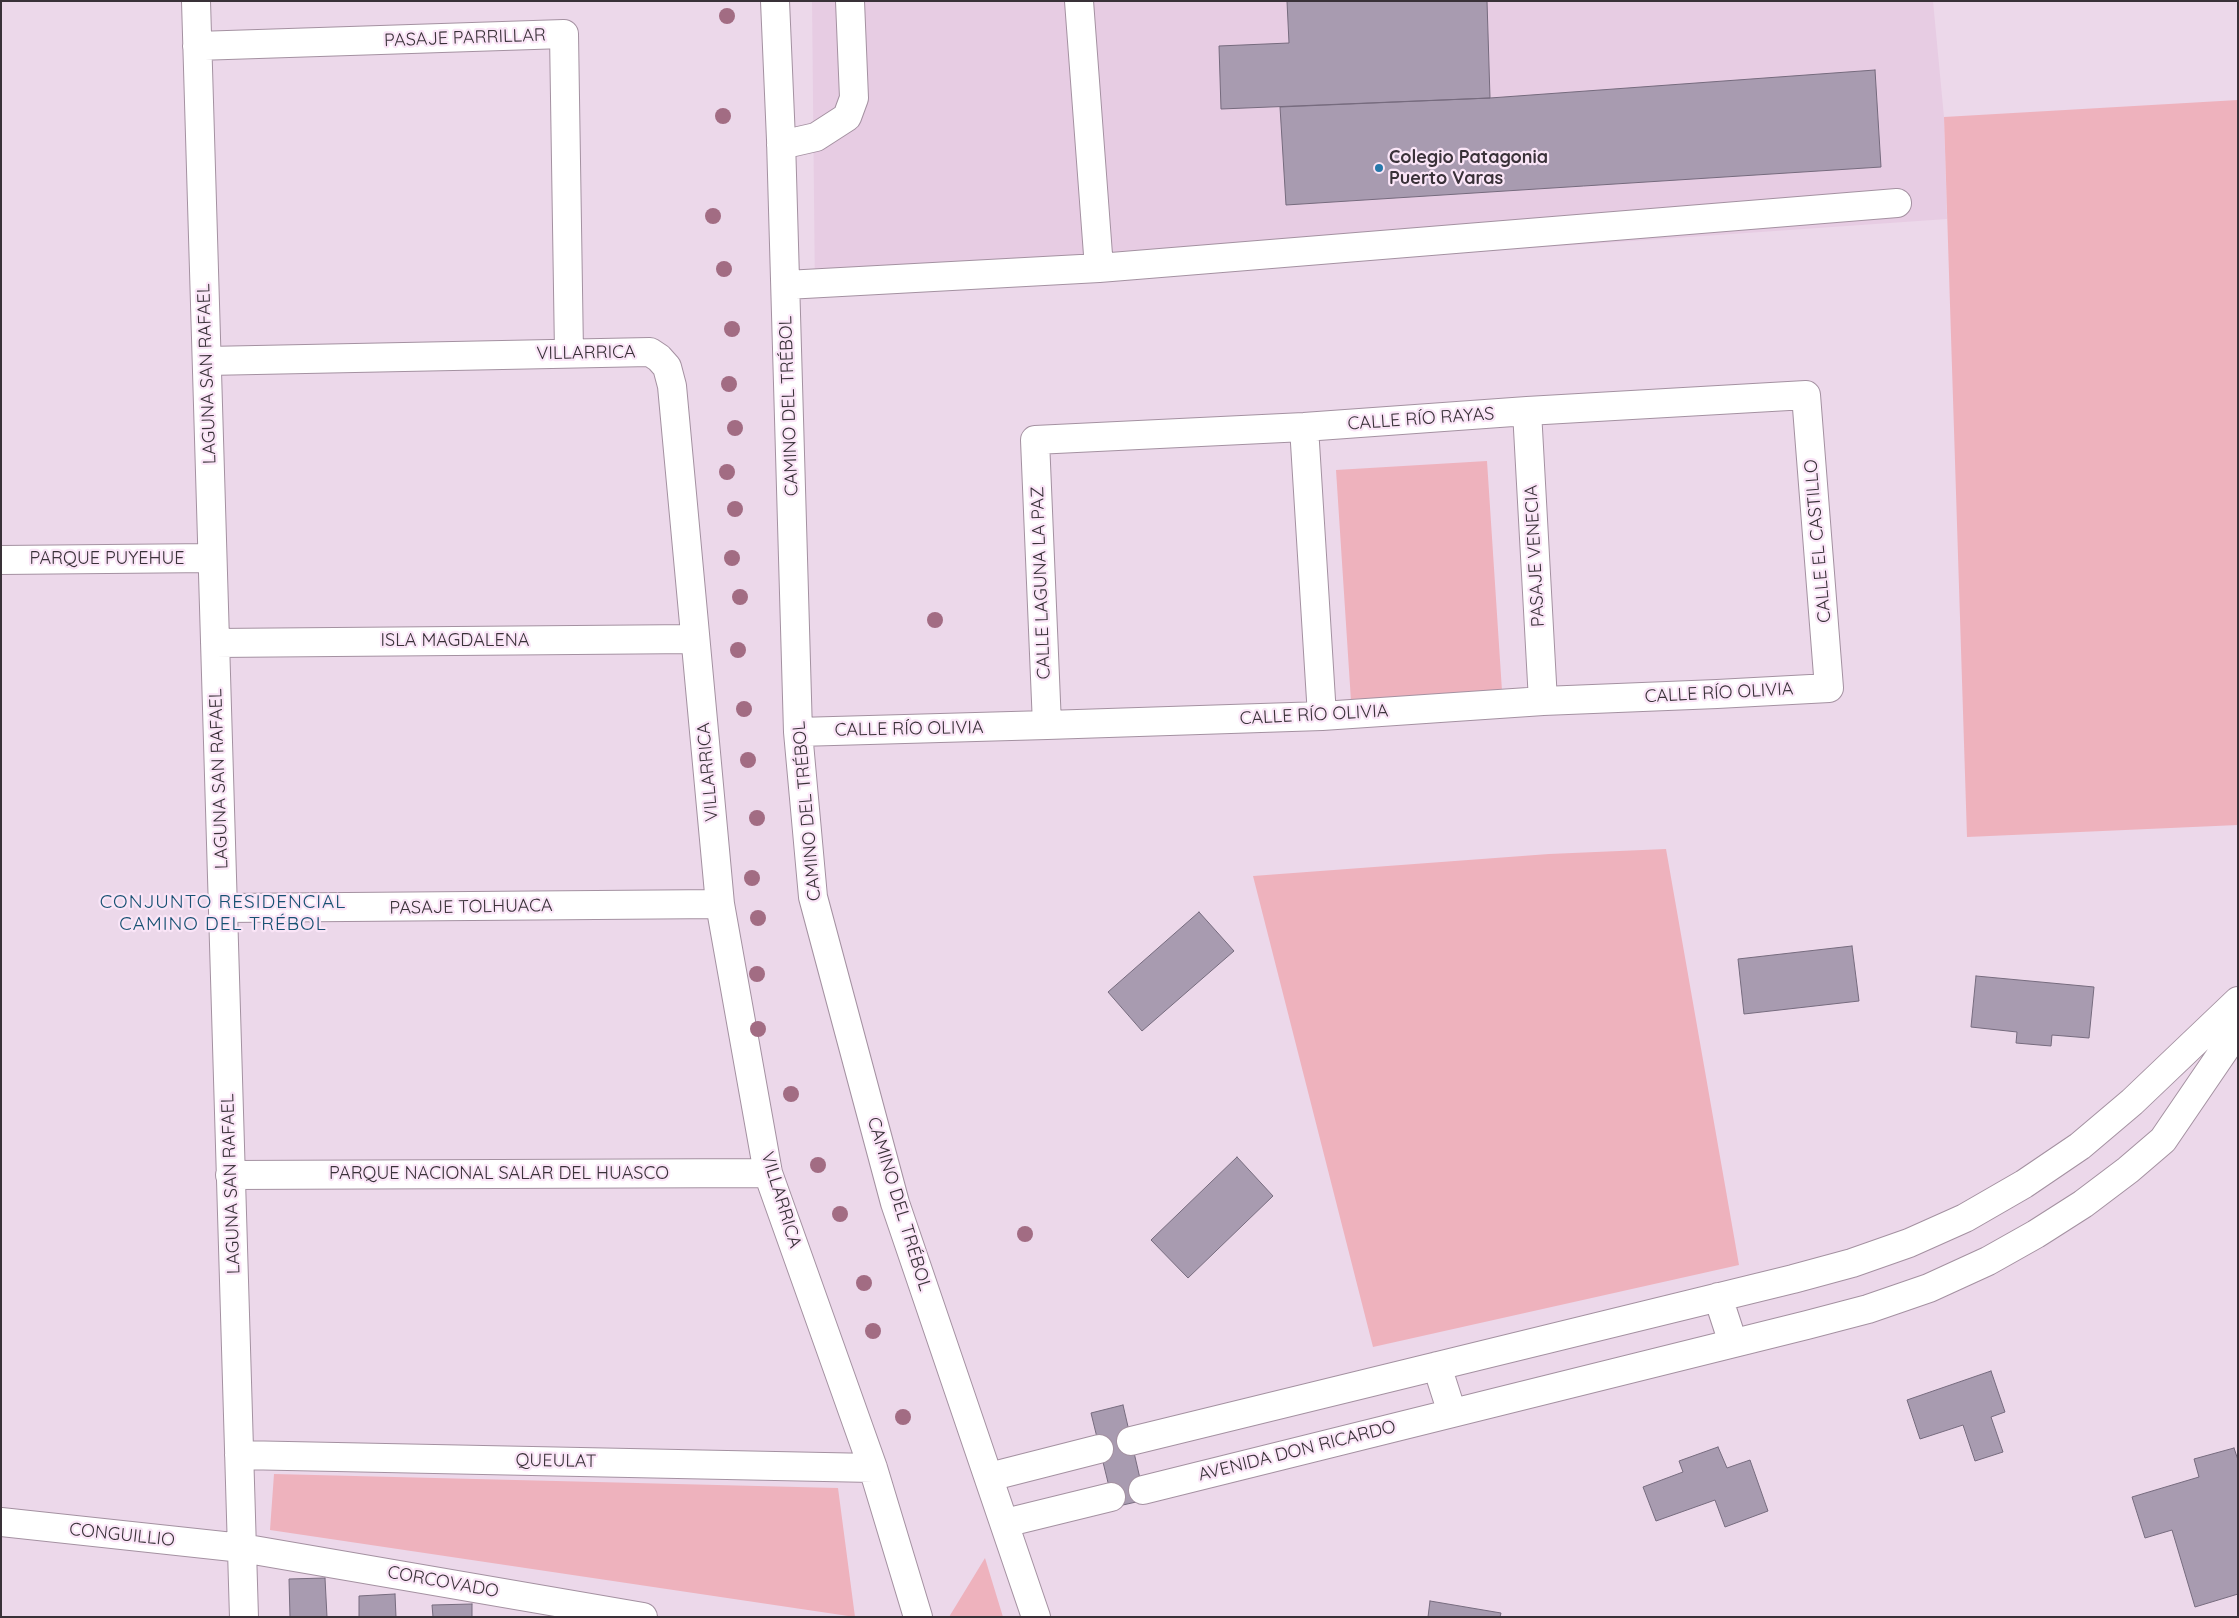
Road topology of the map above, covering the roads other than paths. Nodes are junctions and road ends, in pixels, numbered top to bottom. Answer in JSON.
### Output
{"nodes":[{"id":1,"x":196,"y":1,"type":"edge"},
{"id":2,"x":775,"y":1,"type":"edge"},
{"id":3,"x":850,"y":1,"type":"edge"},
{"id":4,"x":1079,"y":1,"type":"edge"},
{"id":5,"x":197,"y":46,"type":"junction"},
{"id":6,"x":781,"y":145,"type":"junction"},
{"id":7,"x":1897,"y":203,"type":"dead end"},
{"id":8,"x":1099,"y":268,"type":"junction"},
{"id":9,"x":786,"y":285,"type":"junction"},
{"id":10,"x":569,"y":353,"type":"junction"},
{"id":11,"x":207,"y":361,"type":"junction"},
{"id":12,"x":1806,"y":395,"type":"joint"},
{"id":13,"x":1527,"y":411,"type":"junction"},
{"id":14,"x":1304,"y":427,"type":"junction"},
{"id":15,"x":1035,"y":440,"type":"joint"},
{"id":16,"x":212,"y":558,"type":"junction"},
{"id":17,"x":1,"y":560,"type":"edge"},
{"id":18,"x":695,"y":640,"type":"junction"},
{"id":19,"x":215,"y":643,"type":"junction"},
{"id":20,"x":1830,"y":688,"type":"joint"},
{"id":21,"x":1543,"y":701,"type":"junction"},
{"id":22,"x":1322,"y":716,"type":"junction"},
{"id":23,"x":1047,"y":725,"type":"junction"},
{"id":24,"x":798,"y":732,"type":"junction"},
{"id":25,"x":720,"y":904,"type":"junction"},
{"id":26,"x":223,"y":908,"type":"junction"},
{"id":27,"x":2238,"y":1001,"type":"edge"},
{"id":28,"x":2238,"y":1030,"type":"edge"},
{"id":29,"x":768,"y":1172,"type":"junction"},
{"id":30,"x":230,"y":1175,"type":"junction"},
{"id":31,"x":1718,"y":1297,"type":"junction"},
{"id":32,"x":1733,"y":1343,"type":"junction"},
{"id":33,"x":1437,"y":1366,"type":"junction"},
{"id":34,"x":1452,"y":1413,"type":"junction"},
{"id":35,"x":1131,"y":1442,"type":"dead end"},
{"id":36,"x":1099,"y":1449,"type":"dead end"},
{"id":37,"x":239,"y":1455,"type":"junction"},
{"id":38,"x":873,"y":1468,"type":"junction"},
{"id":39,"x":989,"y":1476,"type":"junction"},
{"id":40,"x":1143,"y":1490,"type":"dead end"},
{"id":41,"x":1111,"y":1497,"type":"dead end"},
{"id":42,"x":1,"y":1522,"type":"edge"},
{"id":43,"x":1005,"y":1523,"type":"junction"},
{"id":44,"x":242,"y":1548,"type":"junction"},
{"id":45,"x":244,"y":1617,"type":"edge"},
{"id":46,"x":643,"y":1617,"type":"edge"},
{"id":47,"x":918,"y":1617,"type":"edge"},
{"id":48,"x":1036,"y":1617,"type":"edge"}],
"edges":[{"from":1,"to":5,"type":"street","name":"LAGUNA SAN RAFAEL"},
{"from":2,"to":6,"type":"street","name":"CAMINO DEL TRÉBOL"},
{"from":3,"to":6,"type":"street"},
{"from":4,"to":8,"type":"street"},
{"from":5,"to":10,"type":"street","name":"PASAJE PARRILLAR"},
{"from":5,"to":11,"type":"street","name":"LAGUNA SAN RAFAEL"},
{"from":6,"to":9,"type":"street","name":"CAMINO DEL TRÉBOL"},
{"from":7,"to":8,"type":"street"},
{"from":8,"to":9,"type":"street"},
{"from":9,"to":24,"type":"street","name":"CAMINO DEL TRÉBOL"},
{"from":10,"to":11,"type":"street","name":"VILLARRICA"},
{"from":10,"to":18,"type":"street","name":"VILLARRICA"},
{"from":11,"to":16,"type":"street","name":"LAGUNA SAN RAFAEL"},
{"from":12,"to":13,"type":"street","name":"CALLE RÍO RAYAS"},
{"from":12,"to":20,"type":"street","name":"CALLE EL CASTILLO"},
{"from":13,"to":14,"type":"street","name":"CALLE RÍO RAYAS"},
{"from":13,"to":21,"type":"street","name":"PASAJE VENECIA"},
{"from":14,"to":15,"type":"street","name":"CALLE RÍO RAYAS"},
{"from":14,"to":22,"type":"street"},
{"from":15,"to":23,"type":"street","name":"CALLE LAGUNA LA PAZ"},
{"from":16,"to":17,"type":"street","name":"PARQUE PUYEHUE"},
{"from":16,"to":19,"type":"street","name":"LAGUNA SAN RAFAEL"},
{"from":18,"to":19,"type":"street","name":"ISLA MAGDALENA"},
{"from":18,"to":25,"type":"street","name":"VILLARRICA"},
{"from":19,"to":26,"type":"street","name":"LAGUNA SAN RAFAEL"},
{"from":20,"to":21,"type":"street","name":"CALLE RÍO OLIVIA"},
{"from":21,"to":22,"type":"street","name":"CALLE RÍO OLIVIA"},
{"from":22,"to":23,"type":"street","name":"CALLE RÍO OLIVIA"},
{"from":23,"to":24,"type":"street","name":"CALLE RÍO OLIVIA"},
{"from":24,"to":39,"type":"street","name":"CAMINO DEL TRÉBOL"},
{"from":25,"to":26,"type":"street","name":"PASAJE TOLHUACA"},
{"from":25,"to":29,"type":"street","name":"VILLARRICA"},
{"from":26,"to":30,"type":"street","name":"LAGUNA SAN RAFAEL"},
{"from":27,"to":31,"type":"street"},
{"from":28,"to":32,"type":"street","name":"AVENIDA DON RICARDO"},
{"from":29,"to":30,"type":"street","name":"PARQUE NACIONAL SALAR DEL HUASCO"},
{"from":29,"to":38,"type":"street","name":"VILLARRICA"},
{"from":30,"to":37,"type":"street","name":"LAGUNA SAN RAFAEL"},
{"from":31,"to":32,"type":"street"},
{"from":31,"to":33,"type":"street"},
{"from":32,"to":34,"type":"street","name":"AVENIDA DON RICARDO"},
{"from":33,"to":34,"type":"street"},
{"from":33,"to":35,"type":"street"},
{"from":34,"to":40,"type":"street","name":"AVENIDA DON RICARDO"},
{"from":36,"to":39,"type":"street"},
{"from":37,"to":38,"type":"street","name":"QUEULAT"},
{"from":37,"to":44,"type":"street","name":"LAGUNA SAN RAFAEL"},
{"from":38,"to":47,"type":"street","name":"VILLARRICA"},
{"from":39,"to":43,"type":"street","name":"CAMINO DEL TRÉBOL"},
{"from":41,"to":43,"type":"street"},
{"from":42,"to":44,"type":"street","name":"CONGUILLIO"},
{"from":43,"to":48,"type":"street","name":"CAMINO DEL TRÉBOL"},
{"from":44,"to":45,"type":"street","name":"LAGUNA SAN RAFAEL"},
{"from":44,"to":46,"type":"street","name":"CORCOVADO"}]}
